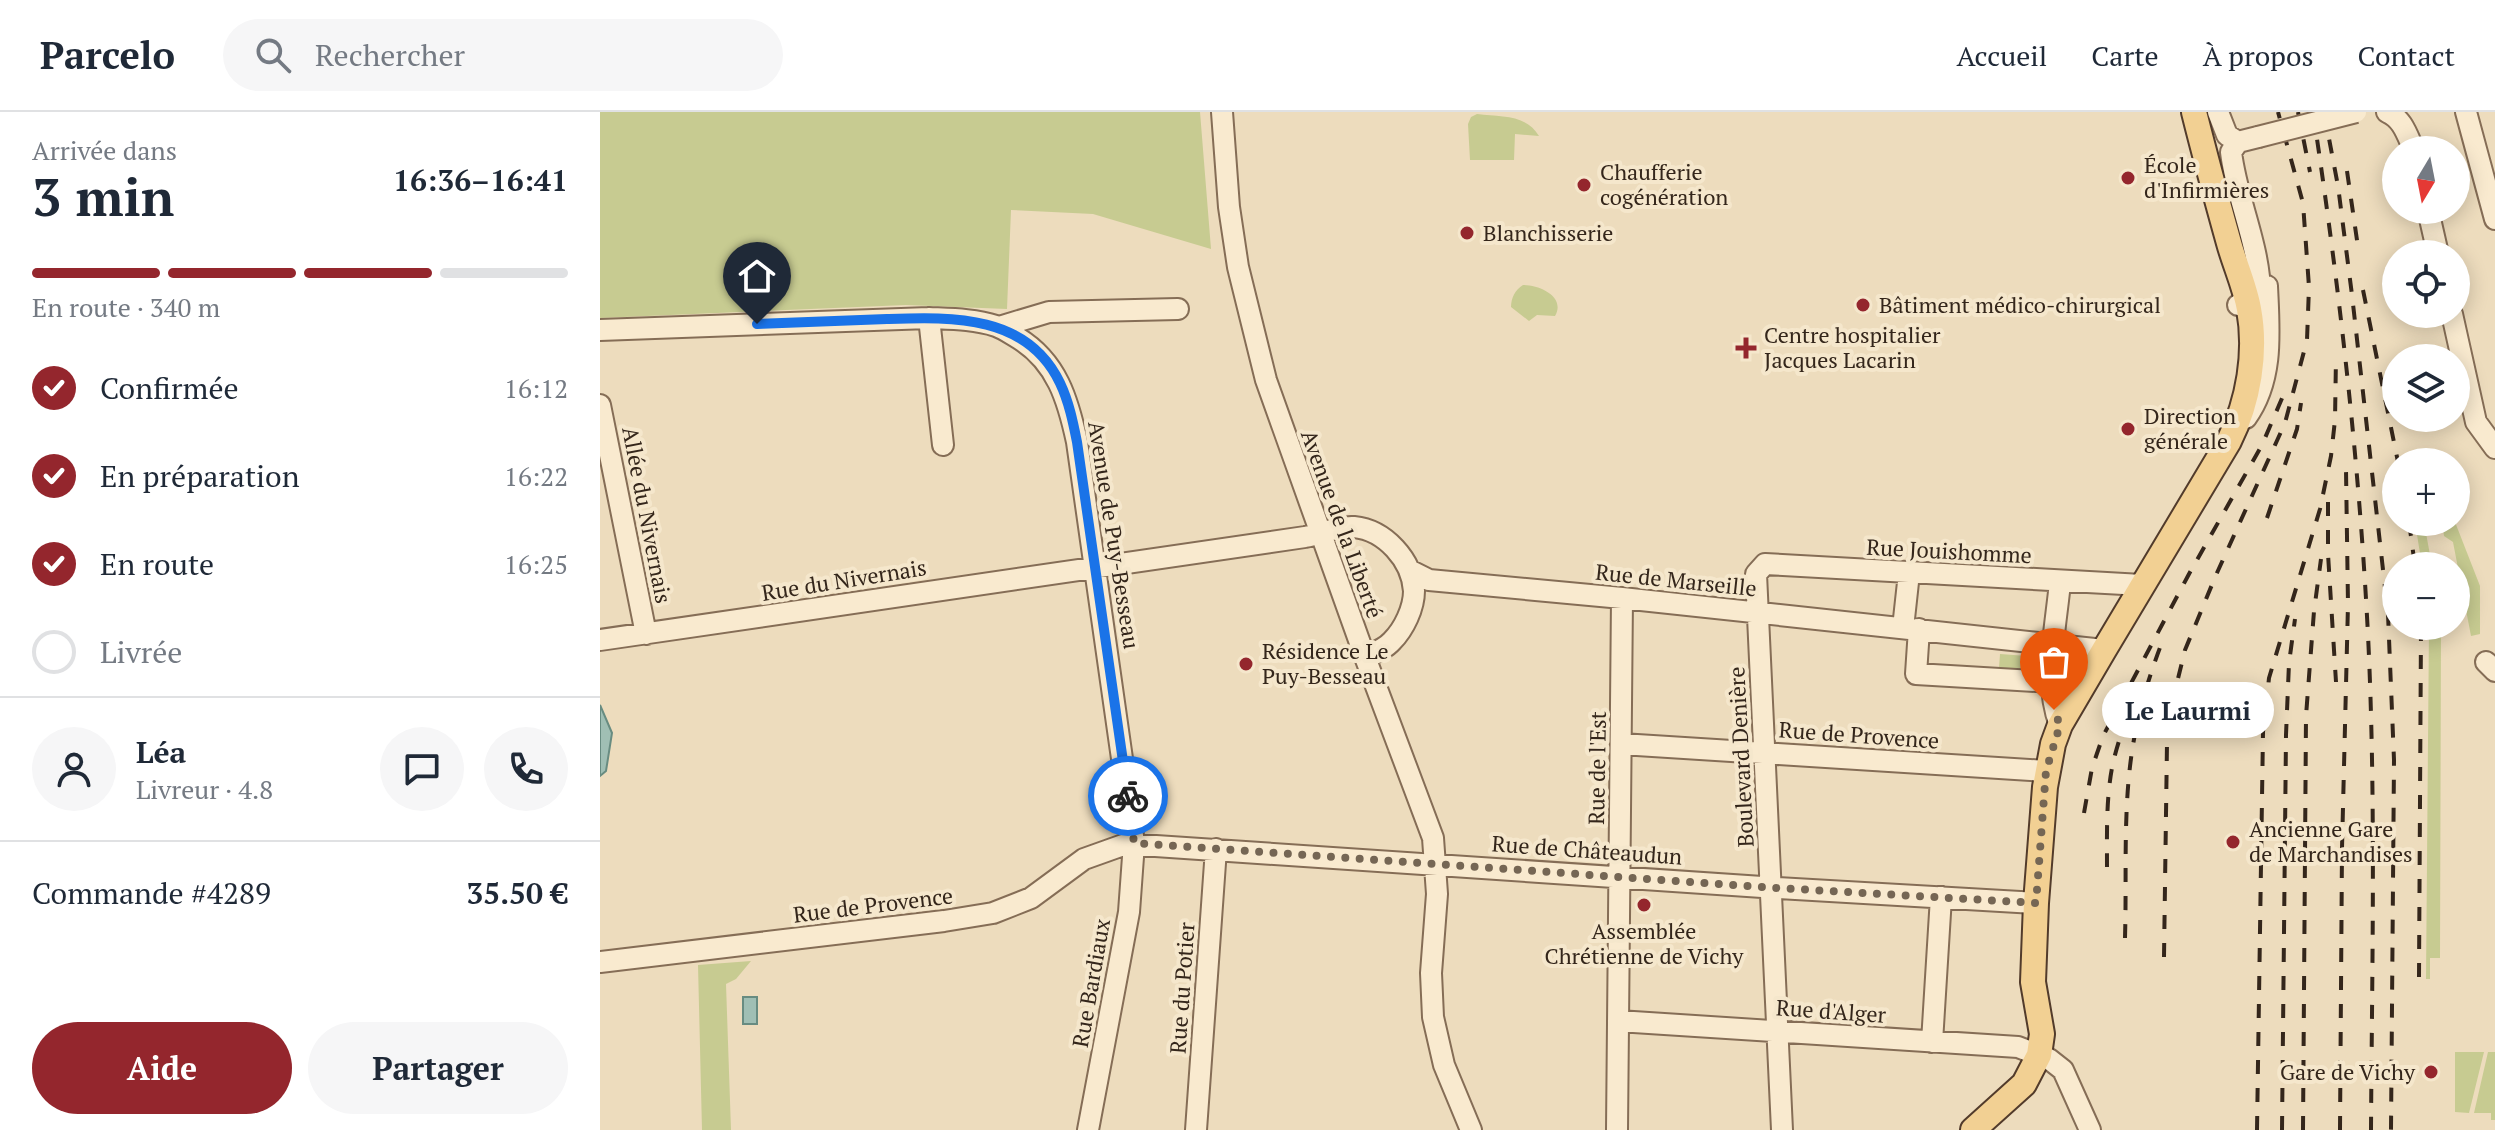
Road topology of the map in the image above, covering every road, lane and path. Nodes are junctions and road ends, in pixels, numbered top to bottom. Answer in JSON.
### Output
{"nodes":[{"id":1,"x":1222,"y":112,"type":"edge"},
{"id":2,"x":2194,"y":112,"type":"edge"},
{"id":3,"x":2218,"y":112,"type":"edge"},
{"id":4,"x":2356,"y":112,"type":"edge"},
{"id":5,"x":2387,"y":112,"type":"edge"},
{"id":6,"x":2466,"y":112,"type":"edge"},
{"id":7,"x":2409,"y":136,"type":"edge"},
{"id":8,"x":2248,"y":139,"type":"junction"},
{"id":9,"x":2495,"y":219,"type":"edge"},
{"id":10,"x":2258,"y":260,"type":"junction"},
{"id":11,"x":2243,"y":305,"type":"junction"},
{"id":12,"x":1178,"y":309,"type":"dead end"},
{"id":13,"x":929,"y":318,"type":"junction"},
{"id":14,"x":999,"y":327,"type":"junction"},
{"id":15,"x":2457,"y":328,"type":"edge"},
{"id":16,"x":600,"y":330,"type":"edge"},
{"id":17,"x":600,"y":405,"type":"edge"},
{"id":18,"x":2486,"y":419,"type":"edge"},
{"id":19,"x":2229,"y":441,"type":"junction"},
{"id":20,"x":943,"y":445,"type":"dead end"},
{"id":21,"x":2495,"y":448,"type":"edge"},
{"id":22,"x":2196,"y":496,"type":"junction"},
{"id":23,"x":1320,"y":534,"type":"junction"},
{"id":24,"x":1096,"y":567,"type":"junction"},
{"id":25,"x":1409,"y":570,"type":"joint"},
{"id":26,"x":1909,"y":573,"type":"junction"},
{"id":27,"x":1756,"y":574,"type":"joint"},
{"id":28,"x":2060,"y":582,"type":"junction"},
{"id":29,"x":2142,"y":585,"type":"junction"},
{"id":30,"x":1421,"y":586,"type":"junction"},
{"id":31,"x":1622,"y":598,"type":"junction"},
{"id":32,"x":1759,"y":613,"type":"junction"},
{"id":33,"x":1911,"y":629,"type":"junction"},
{"id":34,"x":646,"y":634,"type":"junction"},
{"id":35,"x":600,"y":640,"type":"edge"},
{"id":36,"x":2054,"y":644,"type":"junction"},
{"id":37,"x":2104,"y":650,"type":"junction"},
{"id":38,"x":1365,"y":657,"type":"junction"},
{"id":39,"x":2052,"y":682,"type":"junction"},
{"id":40,"x":2060,"y":725,"type":"junction"},
{"id":41,"x":1621,"y":744,"type":"junction"},
{"id":42,"x":1765,"y":753,"type":"junction"},
{"id":43,"x":2046,"y":771,"type":"junction"},
{"id":44,"x":1134,"y":843,"type":"junction"},
{"id":45,"x":1216,"y":849,"type":"junction"},
{"id":46,"x":1436,"y":863,"type":"junction"},
{"id":47,"x":1619,"y":876,"type":"junction"},
{"id":48,"x":1771,"y":887,"type":"junction"},
{"id":49,"x":1941,"y":897,"type":"junction"},
{"id":50,"x":2036,"y":903,"type":"junction"},
{"id":51,"x":600,"y":962,"type":"edge"},
{"id":52,"x":1618,"y":1021,"type":"junction"},
{"id":53,"x":1777,"y":1032,"type":"junction"},
{"id":54,"x":1932,"y":1042,"type":"junction"},
{"id":55,"x":2039,"y":1055,"type":"junction"},
{"id":56,"x":1088,"y":1130,"type":"edge"},
{"id":57,"x":1196,"y":1130,"type":"edge"},
{"id":58,"x":1471,"y":1130,"type":"edge"},
{"id":59,"x":1617,"y":1130,"type":"edge"},
{"id":60,"x":1782,"y":1130,"type":"edge"},
{"id":61,"x":1973,"y":1130,"type":"edge"},
{"id":62,"x":2090,"y":1130,"type":"edge"}],
"edges":[{"from":1,"to":23,"type":"street","name":"Avenue de la Liberté"},
{"from":2,"to":11,"type":"main road"},
{"from":3,"to":8,"type":"street"},
{"from":4,"to":8,"type":"street","bridge":true},
{"from":5,"to":7,"type":"street"},
{"from":6,"to":9,"type":"street"},
{"from":8,"to":10,"type":"street"},
{"from":10,"to":11,"type":"street"},
{"from":10,"to":19,"type":"street"},
{"from":11,"to":19,"type":"main road"},
{"from":11,"to":22,"type":"main road"},
{"from":12,"to":14,"type":"street"},
{"from":13,"to":14,"type":"street","name":"Avenue de Puy-Besseau"},
{"from":13,"to":16,"type":"street","name":"Avenue de Puy-Besseau"},
{"from":13,"to":20,"type":"street"},
{"from":14,"to":24,"type":"street","name":"Avenue de Puy-Besseau"},
{"from":15,"to":18,"type":"street"},
{"from":17,"to":34,"type":"street","name":"Allée du Nivernais"},
{"from":18,"to":21,"type":"street"},
{"from":19,"to":22,"type":"main road"},
{"from":22,"to":29,"type":"main road"},
{"from":23,"to":24,"type":"street","name":"Rue du Nivernais"},
{"from":23,"to":25,"type":"street","name":"Rue du Nivernais"},
{"from":23,"to":38,"type":"street","name":"Avenue de la Liberté"},
{"from":24,"to":34,"type":"street","name":"Rue du Nivernais"},
{"from":24,"to":44,"type":"street","name":"Avenue de Puy-Besseau"},
{"from":25,"to":30,"type":"street","name":"Rue de Marseille"},
{"from":26,"to":27,"type":"street","name":"Rue Jouishomme"},
{"from":26,"to":28,"type":"street","name":"Rue Jouishomme"},
{"from":26,"to":33,"type":"street"},
{"from":27,"to":32,"type":"street","name":"Boulevard Denière"},
{"from":28,"to":29,"type":"street","name":"Rue Jouishomme"},
{"from":28,"to":36,"type":"street"},
{"from":29,"to":37,"type":"main road"},
{"from":30,"to":31,"type":"street","name":"Rue de Marseille"},
{"from":30,"to":38,"type":"street"},
{"from":31,"to":32,"type":"street","name":"Rue de Marseille"},
{"from":31,"to":41,"type":"street","name":"Rue de l'Est"},
{"from":32,"to":33,"type":"street","name":"Rue de Marseille"},
{"from":32,"to":42,"type":"street","name":"Boulevard Denière"},
{"from":33,"to":36,"type":"street","name":"Rue de Marseille"},
{"from":33,"to":39,"type":"street"},
{"from":34,"to":35,"type":"street","name":"Rue du Nivernais"},
{"from":36,"to":37,"type":"street","name":"Rue de Marseille"},
{"from":36,"to":39,"type":"street"},
{"from":37,"to":40,"type":"main road"},
{"from":38,"to":46,"type":"street","name":"Avenue de la Liberté"},
{"from":39,"to":40,"type":"street"},
{"from":40,"to":43,"type":"main road"},
{"from":41,"to":42,"type":"street","name":"Rue de Provence"},
{"from":41,"to":47,"type":"street","name":"Rue de l'Est"},
{"from":42,"to":43,"type":"street","name":"Rue de Provence"},
{"from":42,"to":48,"type":"street","name":"Boulevard Denière"},
{"from":43,"to":50,"type":"main road"},
{"from":44,"to":45,"type":"street","name":"Rue de Châteaudun"},
{"from":44,"to":51,"type":"street","name":"Rue de Provence"},
{"from":44,"to":56,"type":"street","name":"Rue Bardiaux"},
{"from":45,"to":46,"type":"street","name":"Rue de Châteaudun"},
{"from":45,"to":57,"type":"street","name":"Rue du Potier"},
{"from":46,"to":47,"type":"street","name":"Rue de Châteaudun"},
{"from":46,"to":58,"type":"street","name":"Avenue de la Liberté"},
{"from":47,"to":48,"type":"street","name":"Rue de Châteaudun"},
{"from":47,"to":52,"type":"street","name":"Rue de l'Est"},
{"from":48,"to":49,"type":"street","name":"Rue de Châteaudun"},
{"from":48,"to":53,"type":"street","name":"Boulevard Denière"},
{"from":49,"to":50,"type":"street","name":"Rue de Châteaudun"},
{"from":49,"to":54,"type":"street"},
{"from":50,"to":55,"type":"main road"},
{"from":52,"to":53,"type":"street","name":"Rue d'Alger"},
{"from":52,"to":59,"type":"street","name":"Rue de l'Est"},
{"from":53,"to":54,"type":"street","name":"Rue d'Alger"},
{"from":53,"to":60,"type":"street","name":"Boulevard Denière"},
{"from":54,"to":55,"type":"street","name":"Rue d'Alger"},
{"from":55,"to":61,"type":"main road"},
{"from":55,"to":62,"type":"street"}]}
